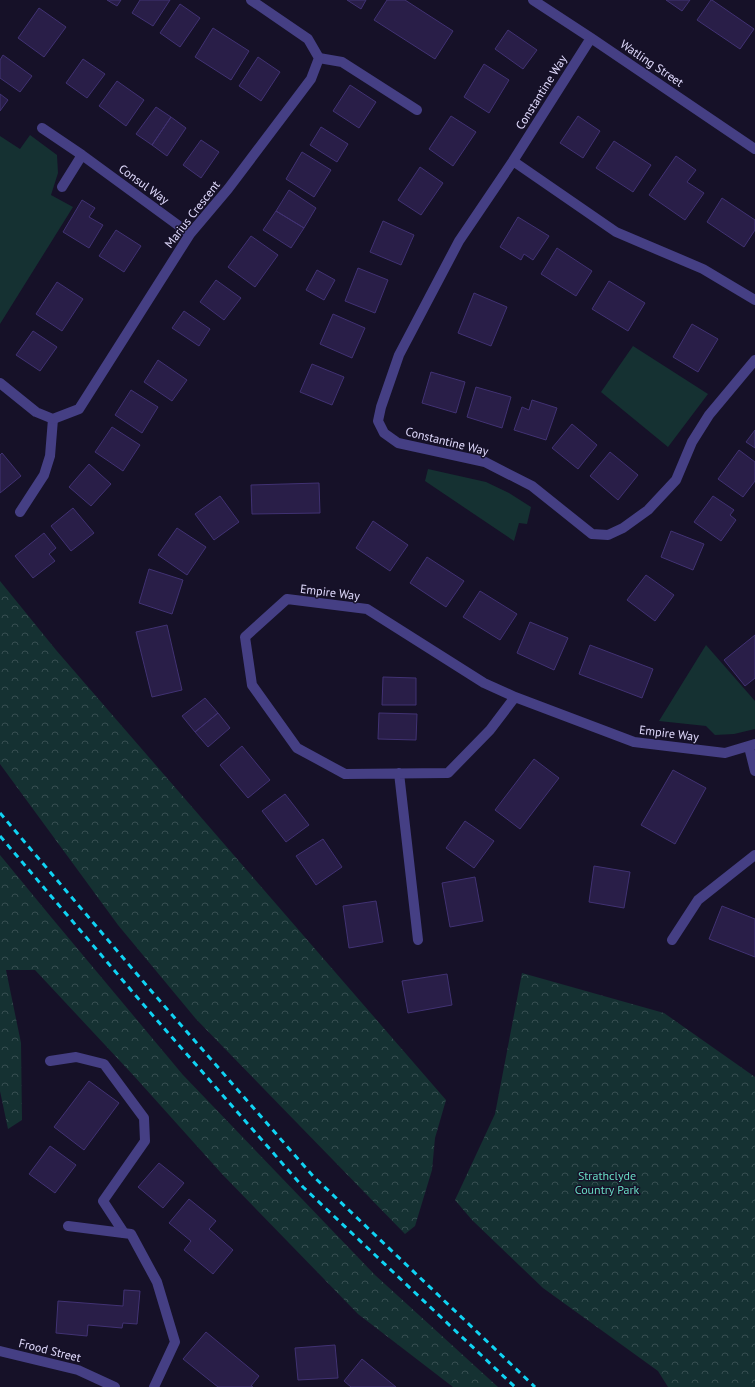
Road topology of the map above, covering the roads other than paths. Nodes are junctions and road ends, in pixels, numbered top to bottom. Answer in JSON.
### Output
{"nodes":[{"id":1,"x":252,"y":0,"type":"edge"},
{"id":2,"x":533,"y":0,"type":"edge"},
{"id":3,"x":591,"y":38,"type":"junction"},
{"id":4,"x":319,"y":58,"type":"junction"},
{"id":5,"x":416,"y":110,"type":"dead end"},
{"id":6,"x":42,"y":128,"type":"dead end"},
{"id":7,"x":755,"y":150,"type":"edge"},
{"id":8,"x":82,"y":155,"type":"junction"},
{"id":9,"x":513,"y":161,"type":"junction"},
{"id":10,"x":62,"y":187,"type":"dead end"},
{"id":11,"x":190,"y":234,"type":"junction"},
{"id":12,"x":755,"y":300,"type":"edge"},
{"id":13,"x":755,"y":360,"type":"edge"},
{"id":14,"x":0,"y":383,"type":"edge"},
{"id":15,"x":53,"y":419,"type":"junction"},
{"id":16,"x":20,"y":512,"type":"dead end"},
{"id":17,"x":516,"y":697,"type":"junction"},
{"id":18,"x":752,"y":745,"type":"edge"},
{"id":19,"x":755,"y":771,"type":"edge"},
{"id":20,"x":399,"y":774,"type":"junction"},
{"id":21,"x":755,"y":855,"type":"edge"},
{"id":22,"x":418,"y":940,"type":"dead end"},
{"id":23,"x":672,"y":940,"type":"dead end"},
{"id":24,"x":50,"y":1061,"type":"dead end"},
{"id":25,"x":68,"y":1226,"type":"dead end"},
{"id":26,"x":124,"y":1233,"type":"junction"},
{"id":27,"x":0,"y":1351,"type":"edge"},
{"id":28,"x":115,"y":1387,"type":"edge"},
{"id":29,"x":154,"y":1387,"type":"edge"}],
"edges":[{"from":1,"to":4,"type":"street"},
{"from":2,"to":3,"type":"street","name":"Watling Street"},
{"from":3,"to":7,"type":"street","name":"Watling Street"},
{"from":3,"to":9,"type":"street","name":"Constantine Way"},
{"from":4,"to":5,"type":"street"},
{"from":4,"to":11,"type":"street","name":"Marius Crescent"},
{"from":6,"to":8,"type":"street","name":"Consul Way"},
{"from":8,"to":10,"type":"street"},
{"from":8,"to":11,"type":"street","name":"Consul Way"},
{"from":9,"to":12,"type":"street"},
{"from":9,"to":13,"type":"street","name":"Constantine Way"},
{"from":11,"to":15,"type":"street","name":"Marius Crescent"},
{"from":14,"to":15,"type":"street"},
{"from":15,"to":16,"type":"street"},
{"from":17,"to":18,"type":"street","name":"Empire Way"},
{"from":17,"to":20,"type":"street","name":"Empire Way"},
{"from":17,"to":20,"type":"street","name":"Empire Way"},
{"from":18,"to":19,"type":"street"},
{"from":20,"to":22,"type":"street"},
{"from":21,"to":23,"type":"street"},
{"from":24,"to":26,"type":"street"},
{"from":25,"to":26,"type":"street"},
{"from":26,"to":29,"type":"street"},
{"from":27,"to":28,"type":"street","name":"Frood Street"}]}
